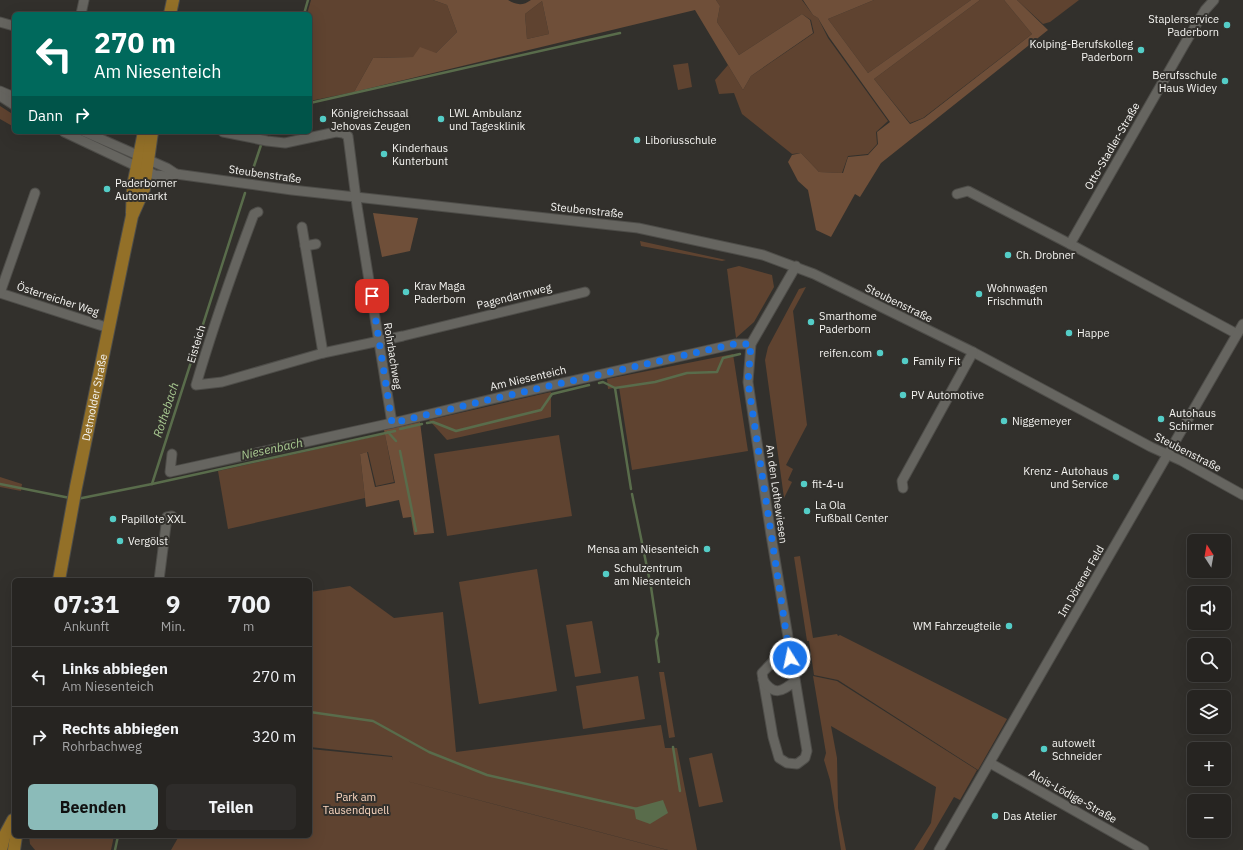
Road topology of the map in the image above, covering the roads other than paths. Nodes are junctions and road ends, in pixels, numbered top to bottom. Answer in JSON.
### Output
{"nodes":[{"id":1,"x":84,"y":0,"type":"edge"},
{"id":2,"x":172,"y":0,"type":"edge"},
{"id":3,"x":1214,"y":0,"type":"edge"},
{"id":4,"x":81,"y":12,"type":"edge"},
{"id":5,"x":170,"y":12,"type":"edge"},
{"id":6,"x":0,"y":22,"type":"edge"},
{"id":7,"x":12,"y":25,"type":"edge"},
{"id":8,"x":0,"y":91,"type":"edge"},
{"id":9,"x":0,"y":96,"type":"edge"},
{"id":10,"x":12,"y":96,"type":"edge"},
{"id":11,"x":12,"y":104,"type":"edge"},
{"id":12,"x":69,"y":134,"type":"edge"},
{"id":13,"x":89,"y":134,"type":"edge"},
{"id":14,"x":144,"y":134,"type":"edge"},
{"id":15,"x":151,"y":134,"type":"edge"},
{"id":16,"x":236,"y":134,"type":"edge"},
{"id":17,"x":262,"y":138,"type":"edge"},
{"id":18,"x":142,"y":163,"type":"junction"},
{"id":19,"x":35,"y":193,"type":"dead end"},
{"id":20,"x":956,"y":194,"type":"dead end"},
{"id":21,"x":356,"y":198,"type":"junction"},
{"id":22,"x":258,"y":212,"type":"dead end"},
{"id":23,"x":302,"y":227,"type":"dead end"},
{"id":24,"x":316,"y":244,"type":"dead end"},
{"id":25,"x":1070,"y":244,"type":"junction"},
{"id":26,"x":305,"y":246,"type":"junction"},
{"id":27,"x":796,"y":266,"type":"junction"},
{"id":28,"x":585,"y":292,"type":"dead end"},
{"id":29,"x":0,"y":293,"type":"edge"},
{"id":30,"x":1243,"y":324,"type":"edge"},
{"id":31,"x":109,"y":328,"type":"junction"},
{"id":32,"x":1237,"y":334,"type":"junction"},
{"id":33,"x":378,"y":340,"type":"junction"},
{"id":34,"x":751,"y":344,"type":"junction"},
{"id":35,"x":973,"y":352,"type":"junction"},
{"id":36,"x":323,"y":353,"type":"junction"},
{"id":37,"x":392,"y":423,"type":"junction"},
{"id":38,"x":172,"y":454,"type":"dead end"},
{"id":39,"x":1167,"y":454,"type":"junction"},
{"id":40,"x":903,"y":488,"type":"dead end"},
{"id":41,"x":1243,"y":495,"type":"edge"},
{"id":42,"x":172,"y":516,"type":"dead end"},
{"id":43,"x":59,"y":578,"type":"edge"},
{"id":44,"x":159,"y":578,"type":"edge"},
{"id":45,"x":788,"y":646,"type":"junction"},
{"id":46,"x":762,"y":678,"type":"junction"},
{"id":47,"x":795,"y":681,"type":"junction"},
{"id":48,"x":990,"y":763,"type":"junction"},
{"id":49,"x":12,"y":823,"type":"edge"},
{"id":50,"x":15,"y":842,"type":"edge"},
{"id":51,"x":1,"y":850,"type":"edge"},
{"id":52,"x":23,"y":850,"type":"edge"},
{"id":53,"x":939,"y":850,"type":"edge"},
{"id":54,"x":1144,"y":850,"type":"edge"}],
"edges":[{"from":1,"to":4,"type":"street"},
{"from":2,"to":5,"type":"main road"},
{"from":3,"to":25,"type":"street","name":"Otto-Stadler-Straße"},
{"from":6,"to":7,"type":"street"},
{"from":8,"to":10,"type":"street"},
{"from":9,"to":11,"type":"street"},
{"from":12,"to":18,"type":"street"},
{"from":13,"to":18,"type":"street"},
{"from":14,"to":18,"type":"main road","name":"Detmolder Straße"},
{"from":15,"to":18,"type":"main road","name":"Detmolder Straße"},
{"from":16,"to":17,"type":"street","name":"Rohrbachweg"},
{"from":17,"to":21,"type":"street","name":"Rohrbachweg"},
{"from":18,"to":21,"type":"street","name":"Steubenstraße"},
{"from":18,"to":31,"type":"main road","name":"Detmolder Straße"},
{"from":19,"to":29,"type":"street"},
{"from":20,"to":25,"type":"street"},
{"from":21,"to":27,"type":"street","name":"Steubenstraße"},
{"from":21,"to":33,"type":"street","name":"Rohrbachweg"},
{"from":22,"to":36,"type":"street","name":"Eisteich"},
{"from":23,"to":26,"type":"street"},
{"from":24,"to":26,"type":"street"},
{"from":25,"to":32,"type":"street"},
{"from":26,"to":36,"type":"street"},
{"from":27,"to":34,"type":"street"},
{"from":27,"to":35,"type":"street","name":"Steubenstraße"},
{"from":28,"to":33,"type":"street","name":"Pagendarmweg"},
{"from":29,"to":31,"type":"street","name":"Österreicher Weg"},
{"from":30,"to":32,"type":"street","name":"Im Dörener Feld"},
{"from":31,"to":43,"type":"main road","name":"Detmolder Straße"},
{"from":32,"to":39,"type":"street","name":"Im Dörener Feld"},
{"from":33,"to":36,"type":"street","name":"Eisteich"},
{"from":33,"to":37,"type":"street","name":"Rohrbachweg"},
{"from":34,"to":37,"type":"street","name":"Am Niesenteich"},
{"from":34,"to":45,"type":"street","name":"An den Lothewiesen"},
{"from":35,"to":39,"type":"street","name":"Steubenstraße"},
{"from":35,"to":40,"type":"street"},
{"from":37,"to":38,"type":"street","name":"Am Niesenteich"},
{"from":39,"to":41,"type":"street","name":"Steubenstraße"},
{"from":39,"to":48,"type":"street","name":"Im Dörener Feld"},
{"from":42,"to":44,"type":"street"},
{"from":45,"to":46,"type":"street"},
{"from":45,"to":47,"type":"street","name":"An den Lothewiesen"},
{"from":46,"to":47,"type":"street"},
{"from":46,"to":47,"type":"street","name":"An den Lothewiesen"},
{"from":48,"to":53,"type":"street","name":"Im Dörener Feld"},
{"from":48,"to":54,"type":"street","name":"Alois-Lödige-Straße"},
{"from":49,"to":51,"type":"main road"},
{"from":50,"to":52,"type":"main road"}]}
